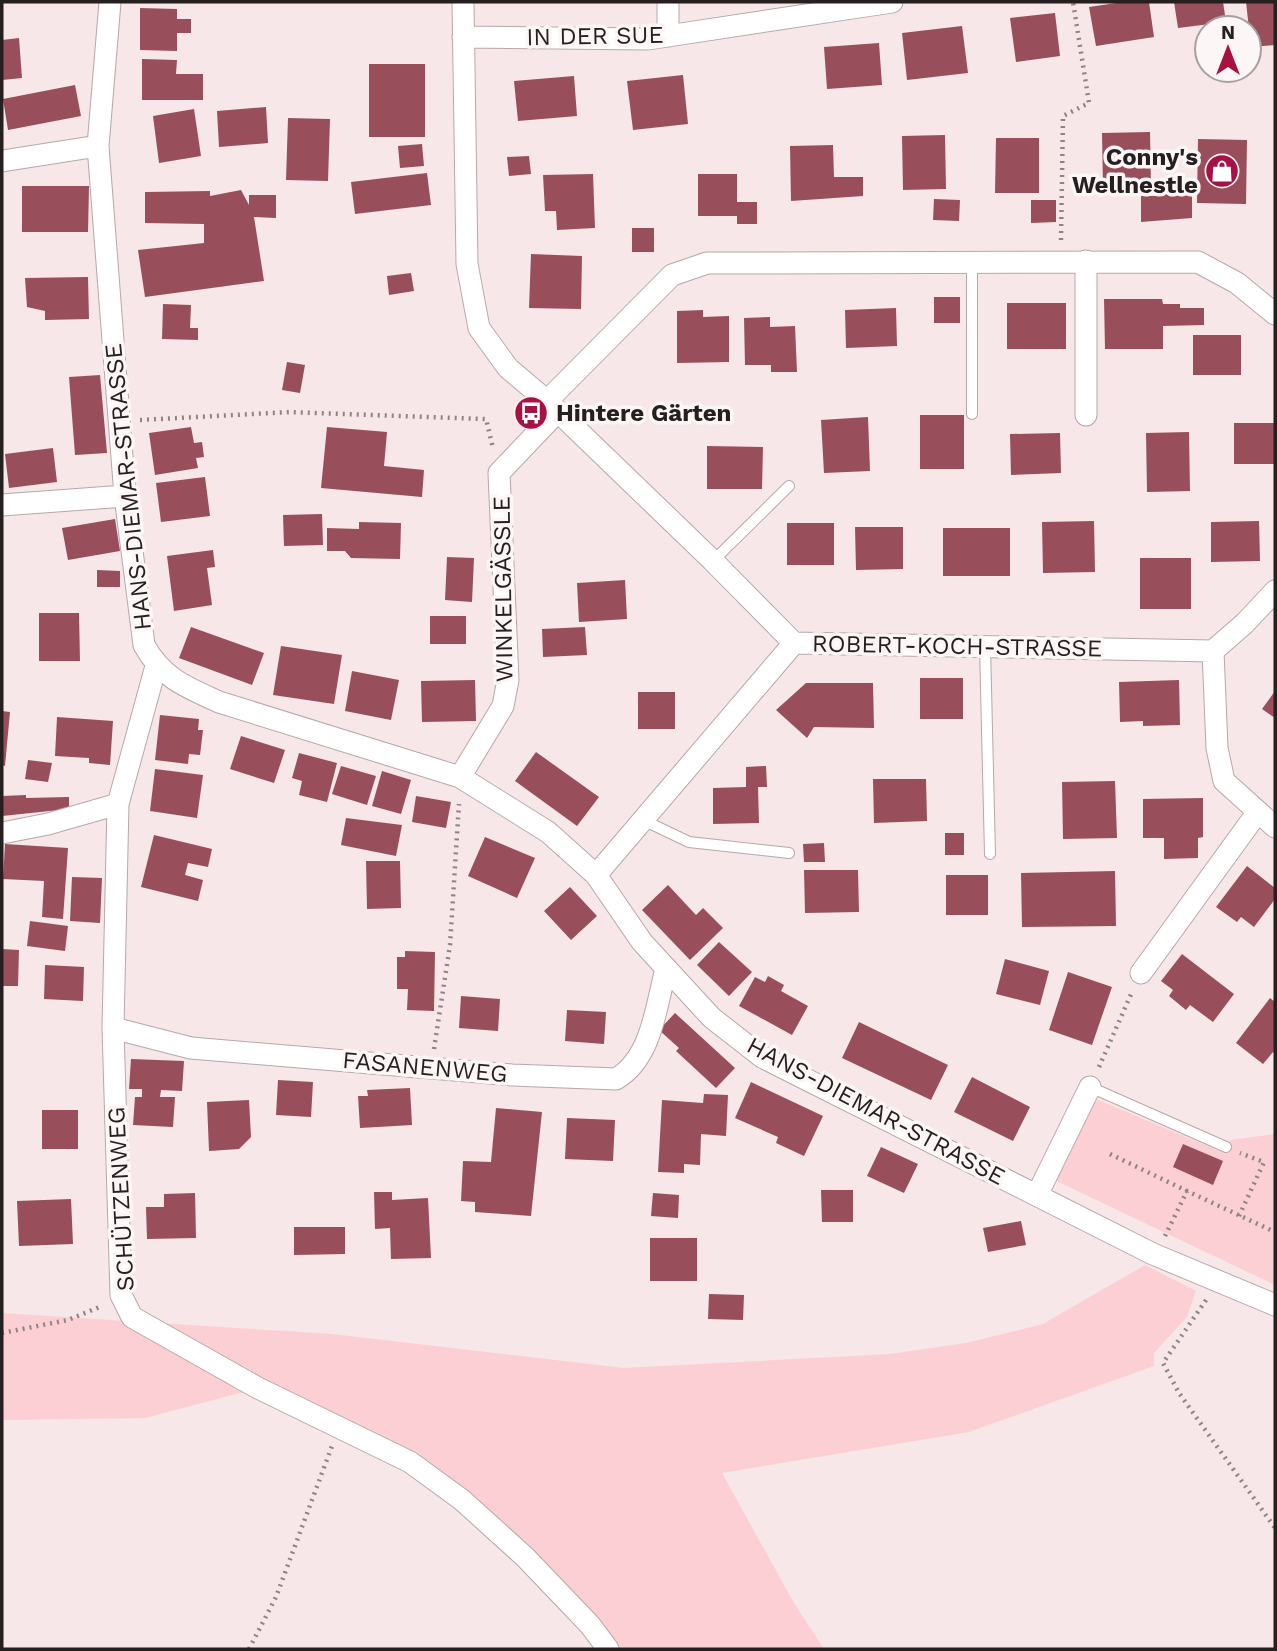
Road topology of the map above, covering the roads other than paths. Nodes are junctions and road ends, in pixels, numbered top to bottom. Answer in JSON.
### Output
{"nodes":[{"id":1,"x":110,"y":2,"type":"edge"},
{"id":2,"x":463,"y":2,"type":"edge"},
{"id":3,"x":668,"y":2,"type":"edge"},
{"id":4,"x":892,"y":2,"type":"edge"},
{"id":5,"x":668,"y":36,"type":"junction"},
{"id":6,"x":463,"y":37,"type":"junction"},
{"id":7,"x":98,"y":146,"type":"junction"},
{"id":8,"x":2,"y":161,"type":"edge"},
{"id":9,"x":972,"y":261,"type":"junction"},
{"id":10,"x":1086,"y":261,"type":"junction"},
{"id":11,"x":1275,"y":314,"type":"edge"},
{"id":12,"x":552,"y":407,"type":"junction"},
{"id":13,"x":972,"y":414,"type":"dead end"},
{"id":14,"x":1086,"y":415,"type":"dead end"},
{"id":15,"x":789,"y":486,"type":"dead end"},
{"id":16,"x":125,"y":496,"type":"junction"},
{"id":17,"x":2,"y":505,"type":"edge"},
{"id":18,"x":713,"y":561,"type":"junction"},
{"id":19,"x":1275,"y":591,"type":"edge"},
{"id":20,"x":794,"y":643,"type":"junction"},
{"id":21,"x":985,"y":646,"type":"junction"},
{"id":22,"x":1213,"y":651,"type":"junction"},
{"id":23,"x":156,"y":666,"type":"junction"},
{"id":24,"x":460,"y":777,"type":"junction"},
{"id":25,"x":118,"y":804,"type":"junction"},
{"id":26,"x":1257,"y":813,"type":"junction"},
{"id":27,"x":643,"y":820,"type":"junction"},
{"id":28,"x":1275,"y":827,"type":"edge"},
{"id":29,"x":2,"y":833,"type":"edge"},
{"id":30,"x":789,"y":853,"type":"dead end"},
{"id":31,"x":990,"y":854,"type":"dead end"},
{"id":32,"x":596,"y":875,"type":"junction"},
{"id":33,"x":666,"y":969,"type":"junction"},
{"id":34,"x":1141,"y":973,"type":"road end"},
{"id":35,"x":113,"y":1028,"type":"junction"},
{"id":36,"x":1090,"y":1087,"type":"joint"},
{"id":37,"x":1226,"y":1147,"type":"road end"},
{"id":38,"x":1037,"y":1195,"type":"junction"},
{"id":39,"x":1275,"y":1305,"type":"edge"},
{"id":40,"x":608,"y":1649,"type":"edge"}],
"edges":[{"from":1,"to":7,"type":"street","name":"HANS-DIEMAR-STRASSE"},
{"from":2,"to":6,"type":"street"},
{"from":3,"to":5,"type":"street"},
{"from":4,"to":5,"type":"street","name":"IN DER SUE"},
{"from":5,"to":6,"type":"street","name":"IN DER SUE"},
{"from":6,"to":12,"type":"street"},
{"from":7,"to":8,"type":"street"},
{"from":7,"to":16,"type":"street","name":"HANS-DIEMAR-STRASSE"},
{"from":9,"to":10,"type":"street"},
{"from":9,"to":12,"type":"street"},
{"from":9,"to":13,"type":"lane"},
{"from":10,"to":11,"type":"street"},
{"from":10,"to":14,"type":"street"},
{"from":12,"to":18,"type":"street"},
{"from":12,"to":24,"type":"street","name":"WINKELGÄSSLE"},
{"from":15,"to":18,"type":"lane"},
{"from":16,"to":17,"type":"street"},
{"from":16,"to":23,"type":"street","name":"HANS-DIEMAR-STRASSE"},
{"from":18,"to":20,"type":"street"},
{"from":19,"to":22,"type":"street"},
{"from":20,"to":21,"type":"street","name":"ROBERT-KOCH-STRASSE"},
{"from":20,"to":27,"type":"street","name":"ROBERT-KOCH-STRASSE"},
{"from":21,"to":22,"type":"street","name":"ROBERT-KOCH-STRASSE"},
{"from":21,"to":31,"type":"lane"},
{"from":22,"to":26,"type":"street"},
{"from":23,"to":24,"type":"street","name":"HANS-DIEMAR-STRASSE"},
{"from":23,"to":25,"type":"street","name":"SCHÜTZENWEG"},
{"from":24,"to":32,"type":"street","name":"HANS-DIEMAR-STRASSE"},
{"from":25,"to":29,"type":"street"},
{"from":25,"to":35,"type":"street","name":"SCHÜTZENWEG"},
{"from":26,"to":28,"type":"street"},
{"from":26,"to":34,"type":"street"},
{"from":27,"to":30,"type":"lane"},
{"from":27,"to":32,"type":"street","name":"ROBERT-KOCH-STRASSE"},
{"from":32,"to":33,"type":"street","name":"HANS-DIEMAR-STRASSE"},
{"from":33,"to":35,"type":"street","name":"FASANENWEG"},
{"from":33,"to":38,"type":"street","name":"HANS-DIEMAR-STRASSE"},
{"from":35,"to":40,"type":"street","name":"SCHÜTZENWEG"},
{"from":36,"to":37,"type":"lane"},
{"from":36,"to":38,"type":"street"},
{"from":38,"to":39,"type":"street","name":"HANS-DIEMAR-STRASSE"}]}
